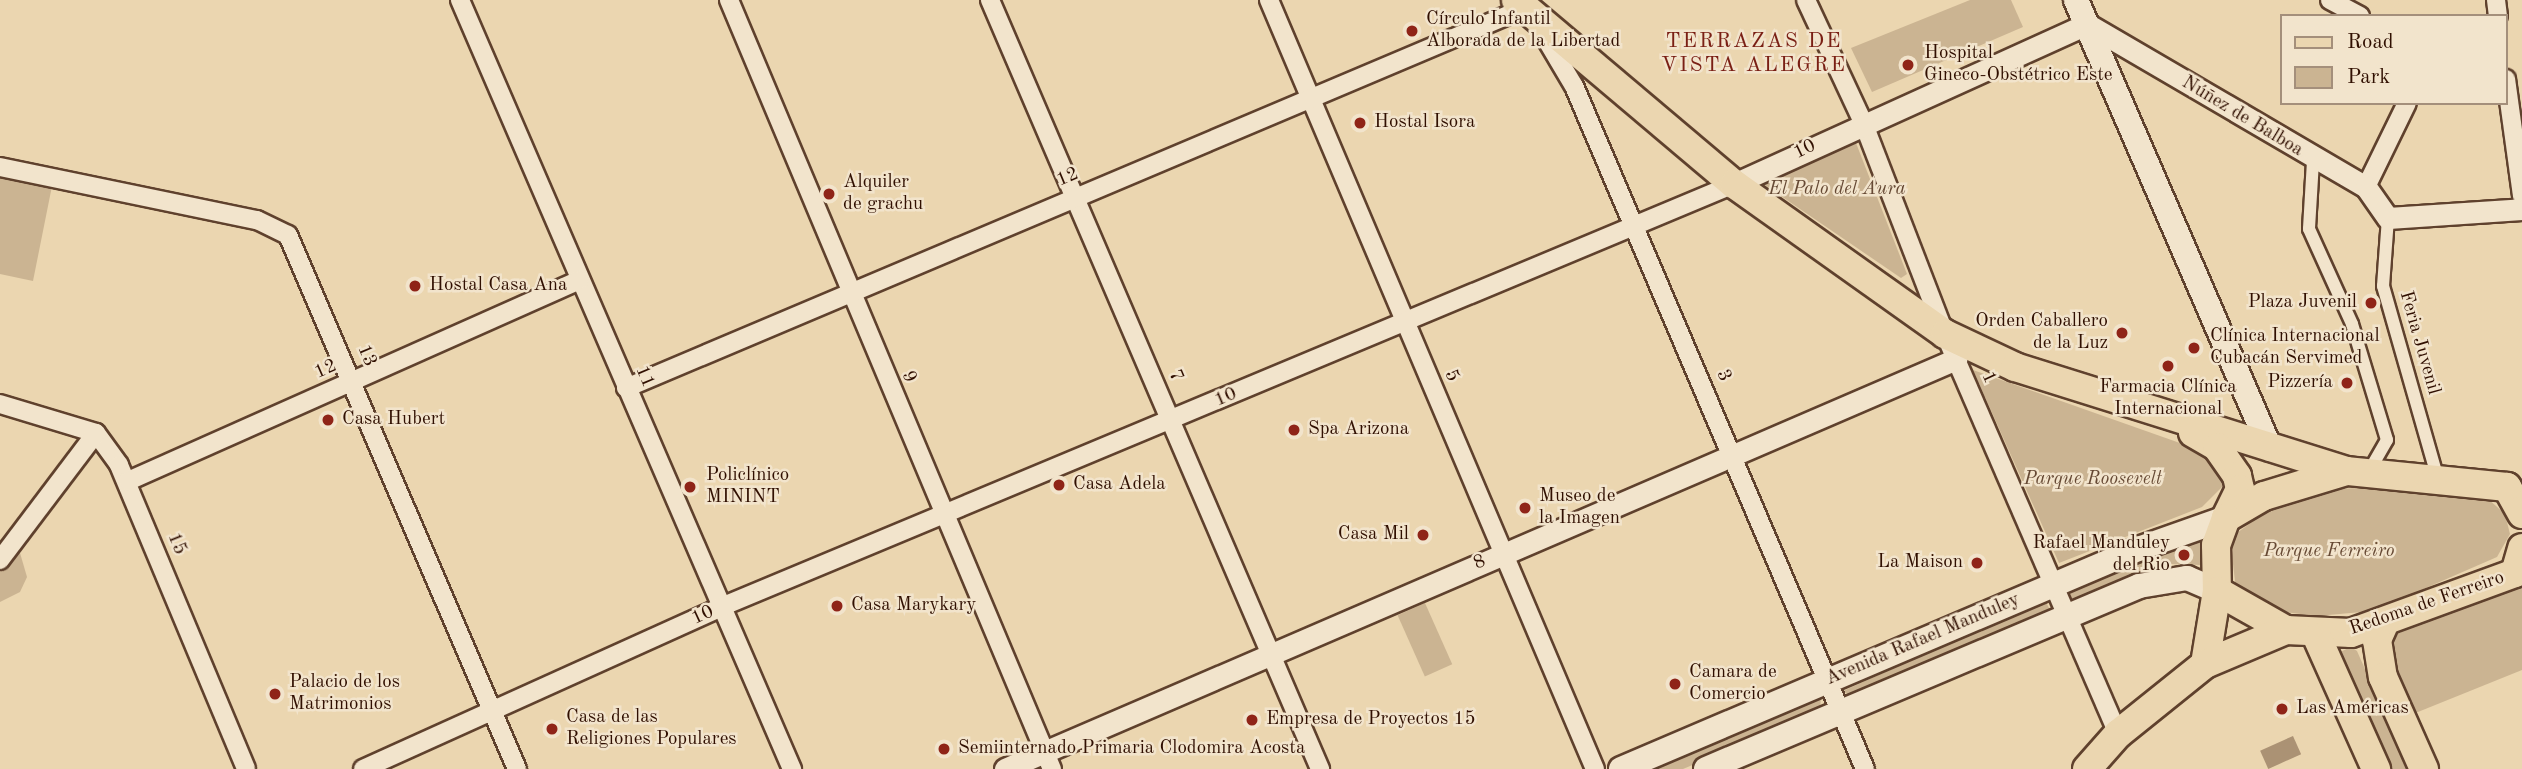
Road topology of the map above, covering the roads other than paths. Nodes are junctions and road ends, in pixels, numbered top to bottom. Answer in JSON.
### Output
{"nodes":[{"id":1,"x":460,"y":0,"type":"edge"},
{"id":2,"x":729,"y":0,"type":"edge"},
{"id":3,"x":990,"y":0,"type":"edge"},
{"id":4,"x":1269,"y":0,"type":"edge"},
{"id":5,"x":1795,"y":0,"type":"edge"},
{"id":6,"x":1806,"y":0,"type":"edge"},
{"id":7,"x":2076,"y":0,"type":"edge"},
{"id":8,"x":2330,"y":0,"type":"edge"},
{"id":9,"x":1526,"y":2,"type":"edge"},
{"id":10,"x":2356,"y":14,"type":"edge"},
{"id":11,"x":1813,"y":18,"type":"junction"},
{"id":12,"x":2087,"y":24,"type":"junction"},
{"id":13,"x":2508,"y":94,"type":"edge"},
{"id":14,"x":1311,"y":99,"type":"junction"},
{"id":15,"x":2406,"y":105,"type":"edge"},
{"id":16,"x":1863,"y":122,"type":"junction"},
{"id":17,"x":2313,"y":161,"type":"junction"},
{"id":18,"x":0,"y":167,"type":"edge"},
{"id":19,"x":1734,"y":184,"type":"junction"},
{"id":20,"x":2366,"y":187,"type":"junction"},
{"id":21,"x":2522,"y":196,"type":"edge"},
{"id":22,"x":1075,"y":198,"type":"junction"},
{"id":23,"x":2522,"y":209,"type":"edge"},
{"id":24,"x":2388,"y":218,"type":"junction"},
{"id":25,"x":1634,"y":227,"type":"junction"},
{"id":26,"x":579,"y":280,"type":"junction"},
{"id":27,"x":850,"y":291,"type":"junction"},
{"id":28,"x":1405,"y":323,"type":"junction"},
{"id":29,"x":1950,"y":346,"type":"junction"},
{"id":30,"x":353,"y":381,"type":"junction"},
{"id":31,"x":626,"y":388,"type":"junction"},
{"id":32,"x":0,"y":404,"type":"edge"},
{"id":33,"x":2167,"y":417,"type":"junction"},
{"id":34,"x":1171,"y":422,"type":"junction"},
{"id":35,"x":96,"y":433,"type":"junction"},
{"id":36,"x":2270,"y":449,"type":"junction"},
{"id":37,"x":1732,"y":451,"type":"junction"},
{"id":38,"x":2358,"y":471,"type":"junction"},
{"id":39,"x":2437,"y":476,"type":"junction"},
{"id":40,"x":128,"y":481,"type":"junction"},
{"id":41,"x":2514,"y":487,"type":"edge"},
{"id":42,"x":2522,"y":514,"type":"edge"},
{"id":43,"x":2226,"y":518,"type":"junction"},
{"id":44,"x":944,"y":519,"type":"junction"},
{"id":45,"x":1503,"y":553,"type":"junction"},
{"id":46,"x":0,"y":559,"type":"edge"},
{"id":47,"x":2520,"y":563,"type":"edge"},
{"id":48,"x":2052,"y":585,"type":"junction"},
{"id":49,"x":2217,"y":591,"type":"junction"},
{"id":50,"x":722,"y":607,"type":"junction"},
{"id":51,"x":2065,"y":618,"type":"junction"},
{"id":52,"x":2385,"y":622,"type":"junction"},
{"id":53,"x":2287,"y":631,"type":"junction"},
{"id":54,"x":2317,"y":637,"type":"junction"},
{"id":55,"x":1270,"y":652,"type":"junction"},
{"id":56,"x":2205,"y":664,"type":"junction"},
{"id":57,"x":1827,"y":681,"type":"junction"},
{"id":58,"x":493,"y":712,"type":"junction"},
{"id":59,"x":1841,"y":712,"type":"junction"},
{"id":60,"x":2118,"y":734,"type":"junction"},
{"id":61,"x":1048,"y":761,"type":"edge"},
{"id":62,"x":246,"y":769,"type":"edge"},
{"id":63,"x":363,"y":769,"type":"edge"},
{"id":64,"x":517,"y":769,"type":"edge"},
{"id":65,"x":792,"y":769,"type":"edge"},
{"id":66,"x":1005,"y":769,"type":"edge"},
{"id":67,"x":1320,"y":769,"type":"edge"},
{"id":68,"x":1595,"y":769,"type":"edge"},
{"id":69,"x":1621,"y":769,"type":"edge"},
{"id":70,"x":1706,"y":769,"type":"edge"},
{"id":71,"x":1865,"y":769,"type":"edge"},
{"id":72,"x":2087,"y":769,"type":"edge"},
{"id":73,"x":2376,"y":769,"type":"edge"},
{"id":74,"x":2424,"y":769,"type":"edge"}],
"edges":[{"from":1,"to":26,"type":"street","name":"11"},
{"from":2,"to":27,"type":"street","name":"9"},
{"from":3,"to":22,"type":"street","name":"7"},
{"from":4,"to":14,"type":"street","name":"5"},
{"from":5,"to":11,"type":"street"},
{"from":6,"to":11,"type":"street","name":"1"},
{"from":7,"to":12,"type":"main road"},
{"from":8,"to":10,"type":"street"},
{"from":9,"to":14,"type":"street","name":"12"},
{"from":9,"to":19,"type":"main road"},
{"from":9,"to":25,"type":"street","name":"3"},
{"from":11,"to":16,"type":"street","name":"1"},
{"from":12,"to":16,"type":"street","name":"10"},
{"from":12,"to":17,"type":"street","name":"Núñez de Balboa"},
{"from":12,"to":36,"type":"main road"},
{"from":13,"to":21,"type":"street"},
{"from":14,"to":22,"type":"street","name":"12"},
{"from":14,"to":28,"type":"street","name":"5"},
{"from":15,"to":20,"type":"street"},
{"from":16,"to":19,"type":"street","name":"10"},
{"from":16,"to":29,"type":"street","name":"1"},
{"from":17,"to":20,"type":"street","name":"Núñez de Balboa"},
{"from":17,"to":38,"type":"street"},
{"from":18,"to":30,"type":"street","name":"13"},
{"from":19,"to":25,"type":"street","name":"10"},
{"from":19,"to":29,"type":"main road"},
{"from":20,"to":24,"type":"street","name":"Núñez de Balboa"},
{"from":22,"to":27,"type":"street","name":"12"},
{"from":22,"to":34,"type":"street","name":"7"},
{"from":23,"to":24,"type":"street"},
{"from":24,"to":39,"type":"street","name":"Feria Juvenil"},
{"from":25,"to":28,"type":"street","name":"10"},
{"from":25,"to":37,"type":"street","name":"3"},
{"from":26,"to":30,"type":"street","name":"12"},
{"from":26,"to":31,"type":"street","name":"11"},
{"from":27,"to":31,"type":"street","name":"12"},
{"from":27,"to":44,"type":"street","name":"9"},
{"from":28,"to":34,"type":"street","name":"10"},
{"from":28,"to":45,"type":"street","name":"5"},
{"from":29,"to":33,"type":"main road"},
{"from":29,"to":37,"type":"street","name":"8"},
{"from":29,"to":48,"type":"street","name":"1"},
{"from":30,"to":40,"type":"street","name":"12"},
{"from":30,"to":58,"type":"street","name":"13"},
{"from":31,"to":50,"type":"street","name":"11"},
{"from":32,"to":35,"type":"street"},
{"from":33,"to":36,"type":"main road"},
{"from":33,"to":43,"type":"main road"},
{"from":34,"to":44,"type":"street","name":"10"},
{"from":34,"to":55,"type":"street","name":"7"},
{"from":35,"to":40,"type":"street","name":"15"},
{"from":35,"to":46,"type":"street"},
{"from":36,"to":38,"type":"main road"},
{"from":37,"to":45,"type":"street","name":"8"},
{"from":37,"to":57,"type":"street","name":"3"},
{"from":38,"to":39,"type":"main road"},
{"from":38,"to":43,"type":"main road"},
{"from":39,"to":41,"type":"main road"},
{"from":40,"to":62,"type":"street","name":"15"},
{"from":41,"to":42,"type":"main road"},
{"from":43,"to":48,"type":"main road","name":"Avenida Rafael Manduley"},
{"from":43,"to":49,"type":"main road"},
{"from":44,"to":50,"type":"street","name":"10"},
{"from":44,"to":61,"type":"street","name":"9"},
{"from":45,"to":55,"type":"street","name":"8"},
{"from":45,"to":68,"type":"street","name":"5"},
{"from":47,"to":52,"type":"main road","name":"Redoma de Ferreiro"},
{"from":48,"to":51,"type":"street","name":"1"},
{"from":48,"to":57,"type":"main road","name":"Avenida Rafael Manduley"},
{"from":49,"to":51,"type":"main road","name":"Avenida Rafael Manduley"},
{"from":49,"to":53,"type":"main road","name":"Redoma de Ferreiro"},
{"from":49,"to":56,"type":"main road"},
{"from":50,"to":58,"type":"street","name":"10"},
{"from":50,"to":65,"type":"street","name":"11"},
{"from":51,"to":59,"type":"main road","name":"Avenida Rafael Manduley"},
{"from":51,"to":60,"type":"street","name":"1"},
{"from":52,"to":54,"type":"main road","name":"Redoma de Ferreiro"},
{"from":52,"to":74,"type":"main road"},
{"from":53,"to":54,"type":"main road","name":"Redoma de Ferreiro"},
{"from":53,"to":56,"type":"main road"},
{"from":54,"to":73,"type":"main road"},
{"from":55,"to":61,"type":"street","name":"8"},
{"from":55,"to":67,"type":"street","name":"7"},
{"from":56,"to":60,"type":"main road"},
{"from":57,"to":59,"type":"street","name":"3"},
{"from":57,"to":69,"type":"main road","name":"Avenida Rafael Manduley"},
{"from":58,"to":63,"type":"street","name":"10"},
{"from":58,"to":64,"type":"street","name":"13"},
{"from":59,"to":70,"type":"main road","name":"Avenida Rafael Manduley"},
{"from":59,"to":71,"type":"street","name":"3"},
{"from":60,"to":72,"type":"main road"},
{"from":61,"to":66,"type":"street","name":"8"}]}
